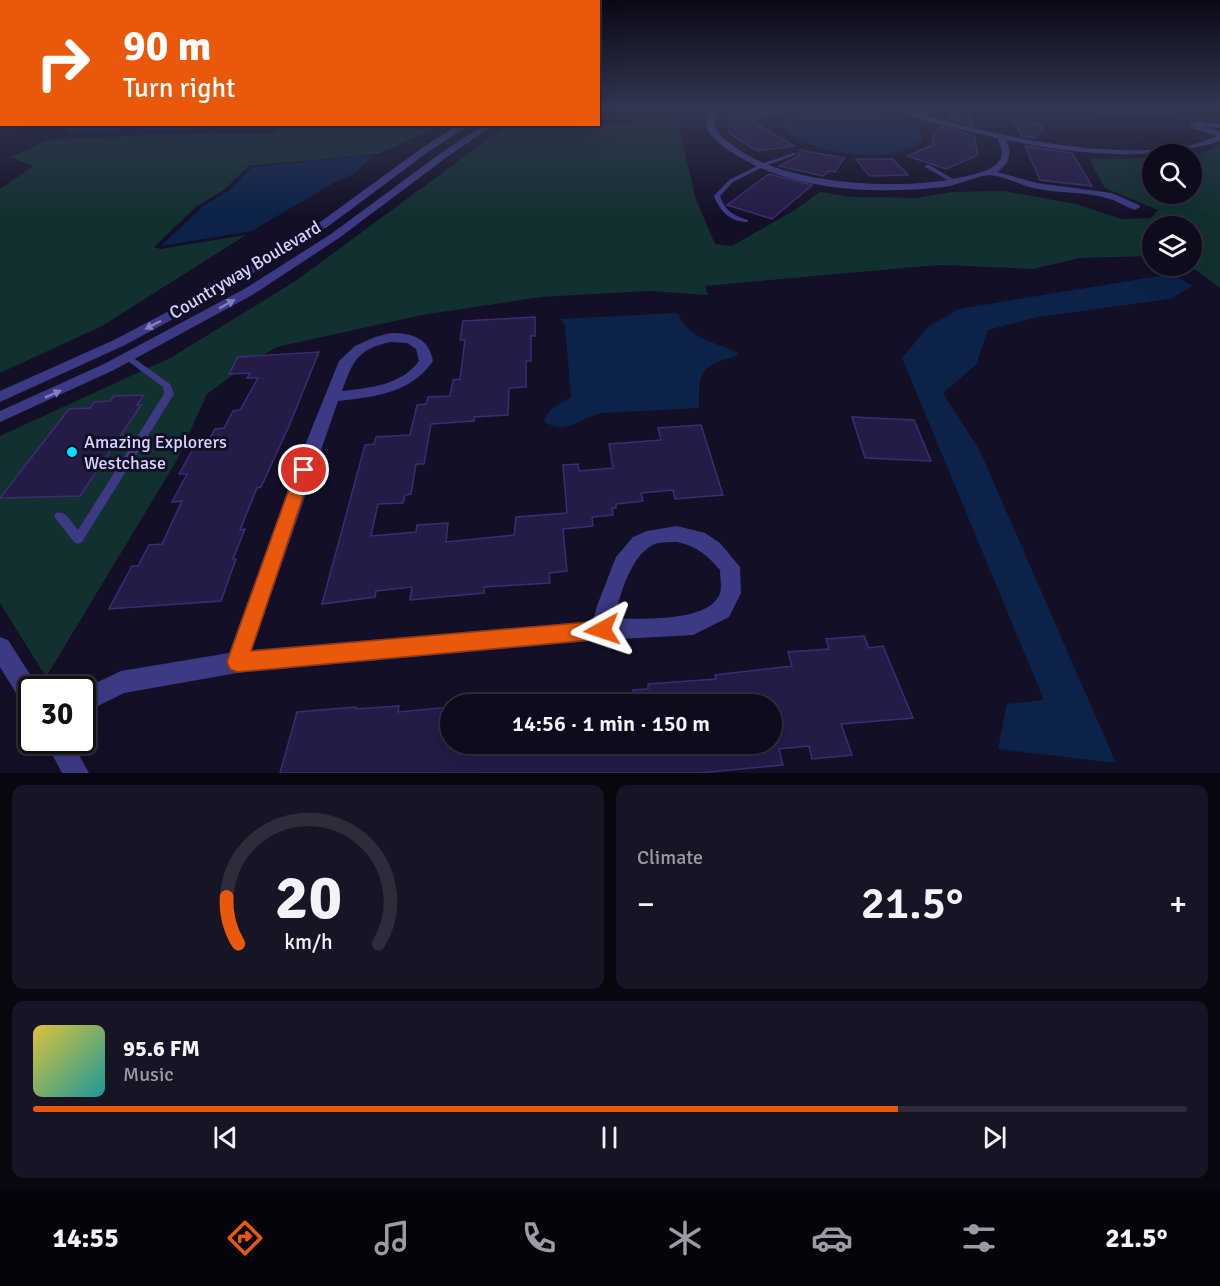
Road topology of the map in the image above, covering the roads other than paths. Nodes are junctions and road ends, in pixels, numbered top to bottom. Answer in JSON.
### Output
{"nodes":[{"id":1,"x":433,"y":145,"type":"edge"},
{"id":2,"x":459,"y":145,"type":"edge"},
{"id":3,"x":726,"y":145,"type":"edge"},
{"id":4,"x":1004,"y":145,"type":"edge"},
{"id":5,"x":1055,"y":145,"type":"edge"},
{"id":6,"x":1203,"y":145,"type":"edge"},
{"id":7,"x":795,"y":154,"type":"dead end"},
{"id":8,"x":763,"y":165,"type":"junction"},
{"id":9,"x":927,"y":166,"type":"dead end"},
{"id":10,"x":988,"y":172,"type":"junction"},
{"id":11,"x":955,"y":182,"type":"junction"},
{"id":12,"x":367,"y":194,"type":"junction"},
{"id":13,"x":389,"y":197,"type":"junction"},
{"id":14,"x":1135,"y":207,"type":"dead end"},
{"id":15,"x":746,"y":221,"type":"dead end"},
{"id":16,"x":128,"y":357,"type":"junction"},
{"id":17,"x":0,"y":397,"type":"edge"},
{"id":18,"x":334,"y":397,"type":"junction"},
{"id":19,"x":0,"y":417,"type":"edge"},
{"id":20,"x":60,"y":516,"type":"dead end"},
{"id":21,"x":602,"y":630,"type":"junction"},
{"id":22,"x":0,"y":647,"type":"edge"},
{"id":23,"x":237,"y":662,"type":"junction"},
{"id":24,"x":18,"y":676,"type":"edge"},
{"id":25,"x":96,"y":695,"type":"edge"},
{"id":26,"x":65,"y":754,"type":"edge"},
{"id":27,"x":76,"y":773,"type":"edge"}],
"edges":[{"from":1,"to":12,"type":"street","name":"Countryway Boulevard"},
{"from":2,"to":13,"type":"street","name":"Countryway Boulevard"},
{"from":3,"to":8,"type":"street"},
{"from":4,"to":10,"type":"street"},
{"from":5,"to":6,"type":"street"},
{"from":7,"to":8,"type":"lane"},
{"from":8,"to":11,"type":"street"},
{"from":8,"to":15,"type":"lane"},
{"from":9,"to":11,"type":"lane"},
{"from":10,"to":11,"type":"street"},
{"from":10,"to":14,"type":"street"},
{"from":12,"to":13,"type":"street"},
{"from":12,"to":17,"type":"street","name":"Countryway Boulevard","one_way":true},
{"from":16,"to":13,"type":"street","name":"Countryway Boulevard","one_way":true},
{"from":19,"to":16,"type":"street","name":"Countryway Boulevard","one_way":true},
{"from":16,"to":20,"type":"lane"},
{"from":18,"to":18,"type":"street"},
{"from":18,"to":23,"type":"street"},
{"from":21,"to":21,"type":"street"},
{"from":21,"to":23,"type":"street"},
{"from":22,"to":24,"type":"street"},
{"from":23,"to":25,"type":"street"},
{"from":26,"to":27,"type":"street"}]}
